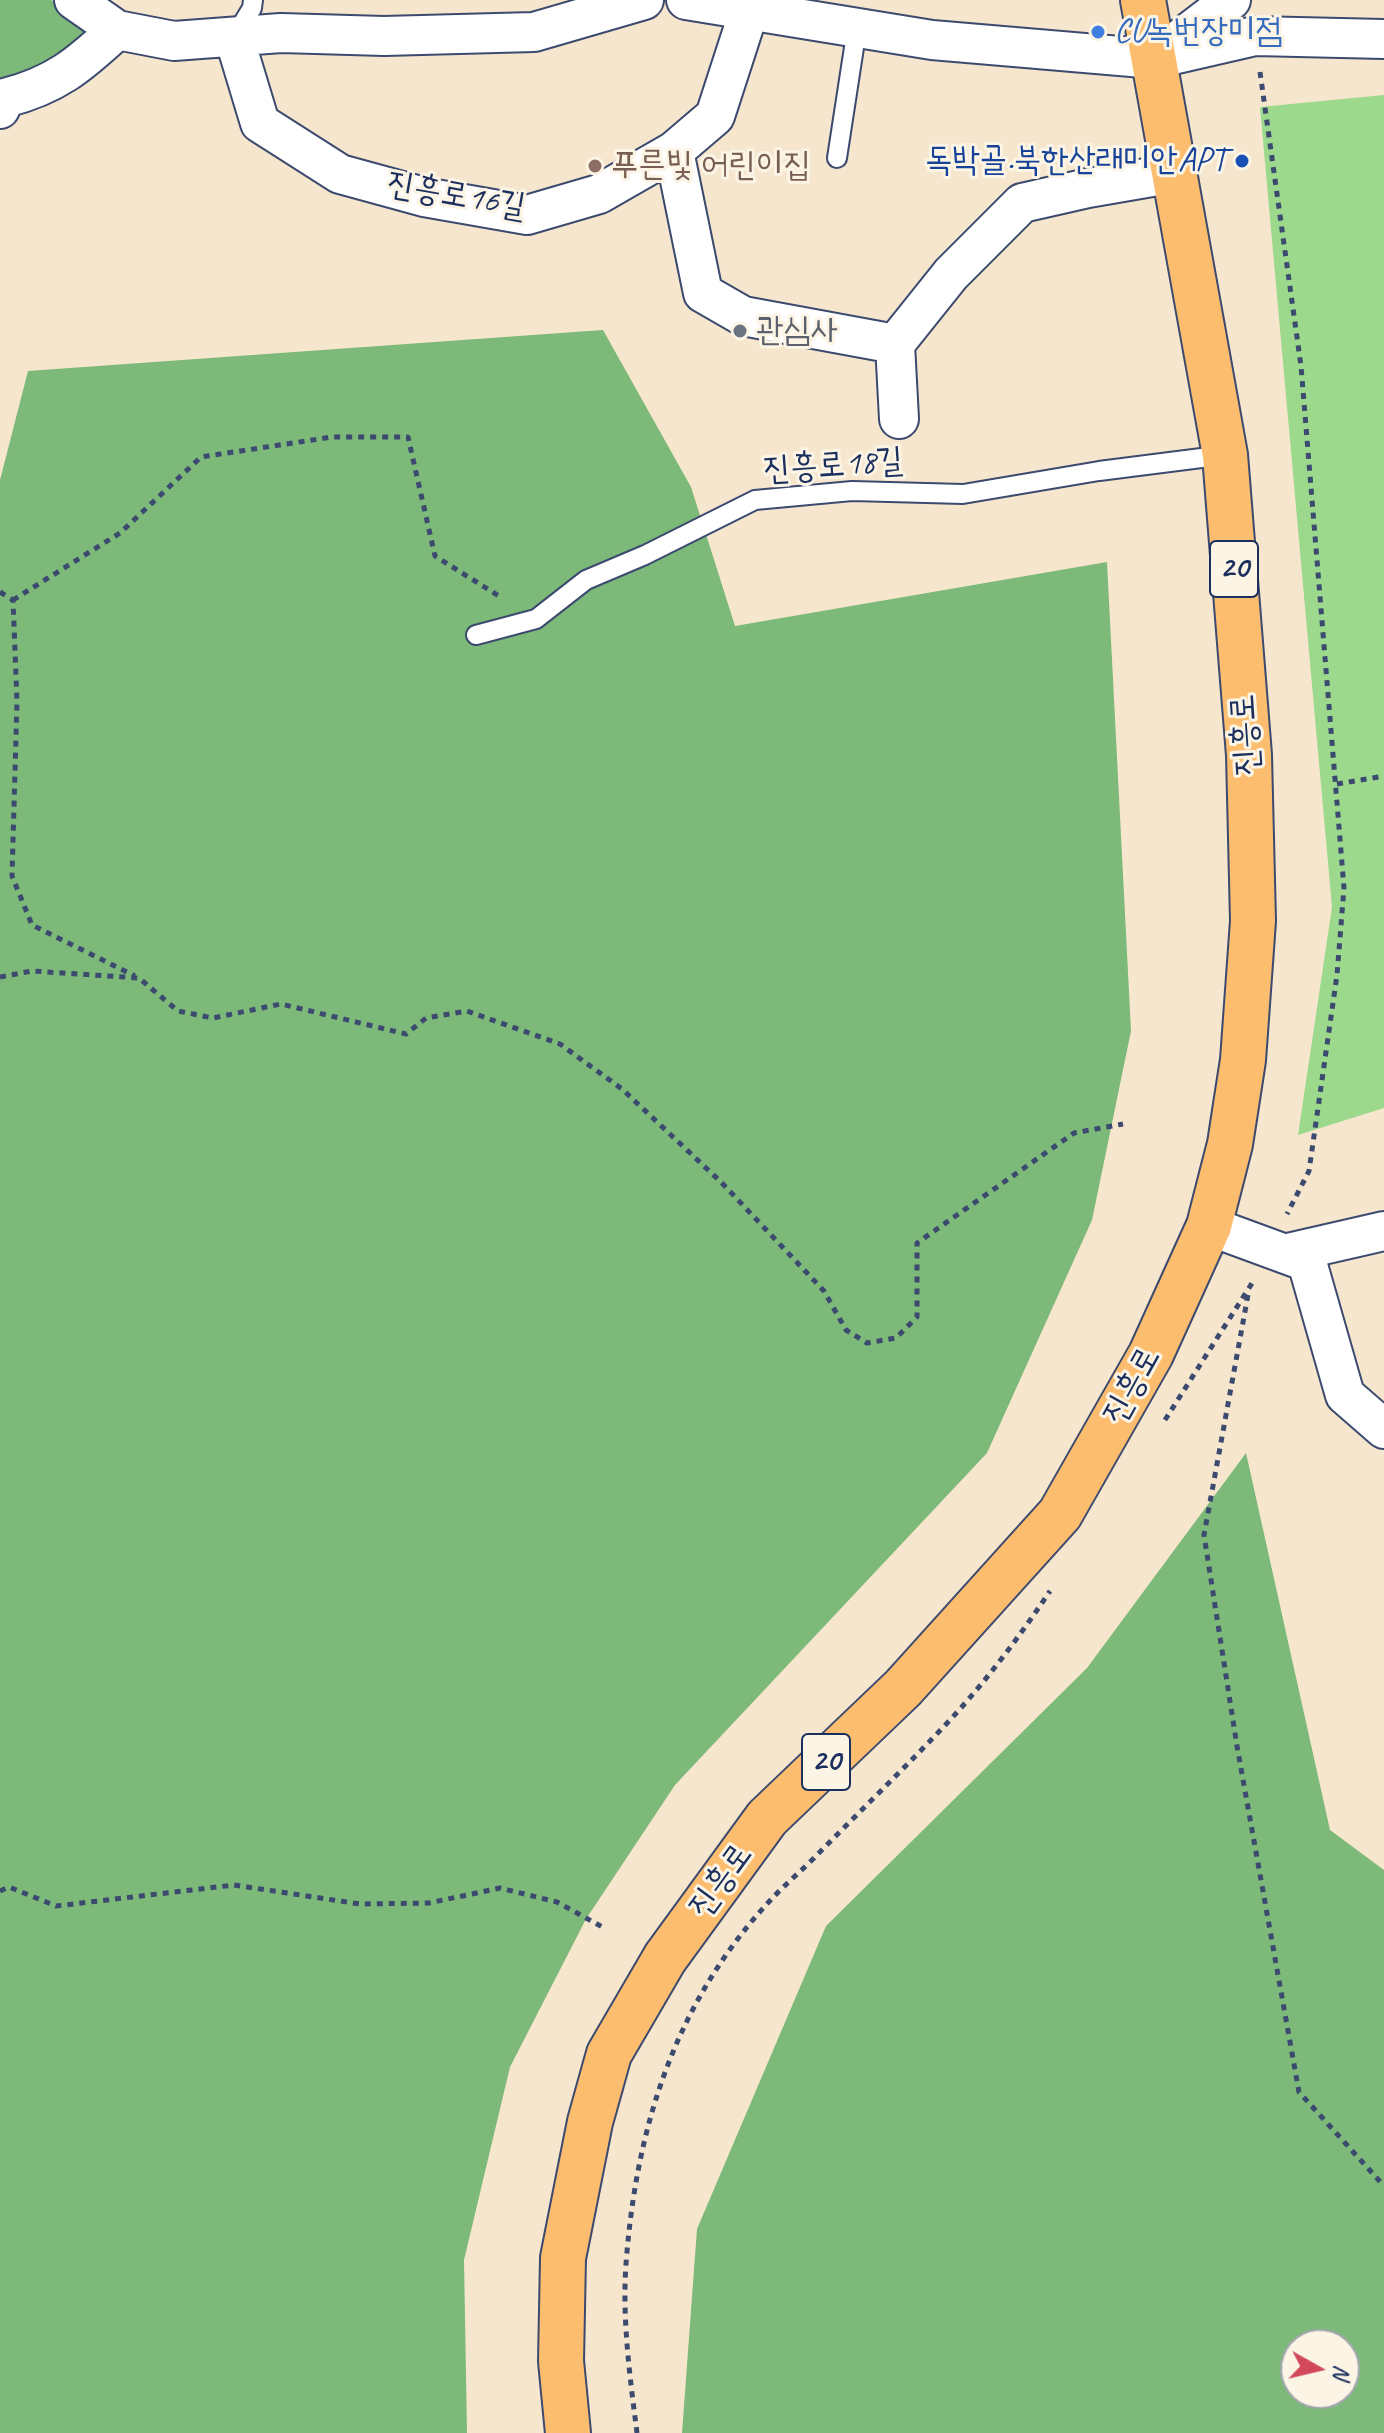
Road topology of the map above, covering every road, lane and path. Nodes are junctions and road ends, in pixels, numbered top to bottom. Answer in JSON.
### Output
{"nodes":[{"id":1,"x":74,"y":0,"type":"edge"},
{"id":2,"x":253,"y":0,"type":"edge"},
{"id":3,"x":644,"y":0,"type":"edge"},
{"id":4,"x":686,"y":0,"type":"edge"},
{"id":5,"x":1143,"y":0,"type":"edge"},
{"id":6,"x":1231,"y":0,"type":"edge"},
{"id":7,"x":749,"y":11,"type":"junction"},
{"id":8,"x":857,"y":28,"type":"junction"},
{"id":9,"x":117,"y":30,"type":"junction"},
{"id":10,"x":1255,"y":36,"type":"junction"},
{"id":11,"x":234,"y":37,"type":"junction"},
{"id":12,"x":1384,"y":39,"type":"edge"},
{"id":13,"x":1155,"y":59,"type":"junction"},
{"id":14,"x":2,"y":101,"type":"edge"},
{"id":15,"x":674,"y":151,"type":"junction"},
{"id":16,"x":837,"y":158,"type":"dead end"},
{"id":17,"x":1175,"y":173,"type":"junction"},
{"id":18,"x":895,"y":344,"type":"junction"},
{"id":19,"x":899,"y":419,"type":"dead end"},
{"id":20,"x":1225,"y":455,"type":"junction"},
{"id":21,"x":0,"y":592,"type":"edge"},
{"id":22,"x":13,"y":600,"type":"junction"},
{"id":23,"x":536,"y":619,"type":"junction"},
{"id":24,"x":476,"y":635,"type":"dead end"},
{"id":25,"x":1384,"y":776,"type":"edge"},
{"id":26,"x":1337,"y":784,"type":"junction"},
{"id":27,"x":0,"y":977,"type":"edge"},
{"id":28,"x":139,"y":978,"type":"junction"},
{"id":29,"x":1123,"y":1124,"type":"dead end"},
{"id":30,"x":1209,"y":1226,"type":"junction"},
{"id":31,"x":1384,"y":1231,"type":"edge"},
{"id":32,"x":1285,"y":1238,"type":"junction"},
{"id":33,"x":1256,"y":1276,"type":"dead end"},
{"id":34,"x":1250,"y":1290,"type":"junction"},
{"id":35,"x":1160,"y":1427,"type":"dead end"},
{"id":36,"x":1384,"y":1429,"type":"edge"},
{"id":37,"x":1052,"y":1587,"type":"dead end"},
{"id":38,"x":0,"y":1891,"type":"edge"},
{"id":39,"x":606,"y":1929,"type":"dead end"},
{"id":40,"x":1384,"y":2186,"type":"edge"},
{"id":41,"x":568,"y":2433,"type":"edge"},
{"id":42,"x":637,"y":2433,"type":"edge"}],
"edges":[{"from":1,"to":9,"type":"street"},
{"from":2,"to":11,"type":"lane"},
{"from":3,"to":11,"type":"street"},
{"from":4,"to":7,"type":"street"},
{"from":5,"to":13,"type":"main road","name":"진흥로","number":"20"},
{"from":6,"to":13,"type":"street"},
{"from":7,"to":8,"type":"street"},
{"from":7,"to":15,"type":"street","name":"진흥로16길"},
{"from":8,"to":13,"type":"street"},
{"from":8,"to":16,"type":"lane"},
{"from":9,"to":11,"type":"street"},
{"from":9,"to":14,"type":"street"},
{"from":10,"to":12,"type":"street"},
{"from":10,"to":13,"type":"street"},
{"from":10,"to":26,"type":"path"},
{"from":11,"to":15,"type":"street","name":"진흥로16길"},
{"from":13,"to":17,"type":"main road","name":"진흥로","number":"20"},
{"from":15,"to":18,"type":"street"},
{"from":17,"to":18,"type":"street"},
{"from":17,"to":20,"type":"main road","name":"진흥로","number":"20"},
{"from":18,"to":19,"type":"street"},
{"from":20,"to":23,"type":"lane","name":"진흥로18길"},
{"from":20,"to":30,"type":"main road","name":"진흥로","number":"20"},
{"from":21,"to":22,"type":"path"},
{"from":22,"to":23,"type":"path"},
{"from":22,"to":28,"type":"path"},
{"from":23,"to":24,"type":"lane","name":"진흥로18길"},
{"from":25,"to":26,"type":"path"},
{"from":26,"to":32,"type":"path"},
{"from":27,"to":28,"type":"path"},
{"from":28,"to":29,"type":"path"},
{"from":30,"to":32,"type":"street"},
{"from":30,"to":41,"type":"main road","name":"진흥로","number":"20"},
{"from":31,"to":32,"type":"street"},
{"from":32,"to":36,"type":"street"},
{"from":33,"to":34,"type":"path"},
{"from":34,"to":35,"type":"path"},
{"from":34,"to":40,"type":"path"},
{"from":37,"to":42,"type":"path"},
{"from":38,"to":39,"type":"path"}]}
